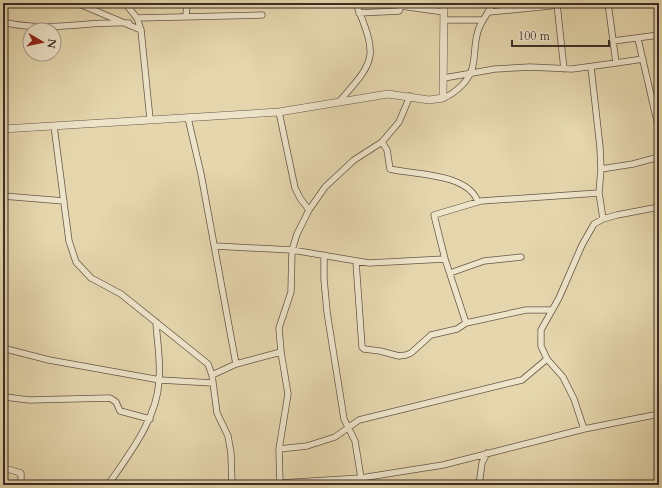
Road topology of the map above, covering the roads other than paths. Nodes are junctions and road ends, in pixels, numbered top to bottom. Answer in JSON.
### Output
{"nodes":[{"id":1,"x":77,"y":3,"type":"edge"},
{"id":2,"x":187,"y":3,"type":"edge"},
{"id":3,"x":356,"y":3,"type":"edge"},
{"id":4,"x":444,"y":3,"type":"edge"},
{"id":5,"x":492,"y":3,"type":"edge"},
{"id":6,"x":608,"y":3,"type":"edge"},
{"id":7,"x":656,"y":3,"type":"edge"},
{"id":8,"x":127,"y":4,"type":"edge"},
{"id":9,"x":557,"y":4,"type":"edge"},
{"id":10,"x":402,"y":5,"type":"edge"},
{"id":11,"x":444,"y":12,"type":"junction"},
{"id":12,"x":489,"y":12,"type":"junction"},
{"id":13,"x":360,"y":13,"type":"junction"},
{"id":14,"x":262,"y":15,"type":"dead end"},
{"id":15,"x":659,"y":15,"type":"edge"},
{"id":16,"x":186,"y":16,"type":"junction"},
{"id":17,"x":137,"y":18,"type":"junction"},
{"id":18,"x":444,"y":20,"type":"junction"},
{"id":19,"x":483,"y":20,"type":"junction"},
{"id":20,"x":3,"y":22,"type":"edge"},
{"id":21,"x":129,"y":23,"type":"junction"},
{"id":22,"x":141,"y":30,"type":"junction"},
{"id":23,"x":659,"y":35,"type":"edge"},
{"id":24,"x":638,"y":39,"type":"junction"},
{"id":25,"x":613,"y":40,"type":"junction"},
{"id":26,"x":643,"y":59,"type":"junction"},
{"id":27,"x":616,"y":63,"type":"junction"},
{"id":28,"x":591,"y":67,"type":"junction"},
{"id":29,"x":564,"y":69,"type":"junction"},
{"id":30,"x":472,"y":72,"type":"junction"},
{"id":31,"x":444,"y":78,"type":"junction"},
{"id":32,"x":410,"y":96,"type":"junction"},
{"id":33,"x":443,"y":98,"type":"junction"},
{"id":34,"x":339,"y":102,"type":"junction"},
{"id":35,"x":278,"y":112,"type":"junction"},
{"id":36,"x":188,"y":118,"type":"junction"},
{"id":37,"x":150,"y":119,"type":"junction"},
{"id":38,"x":54,"y":126,"type":"junction"},
{"id":39,"x":3,"y":129,"type":"edge"},
{"id":40,"x":659,"y":130,"type":"edge"},
{"id":41,"x":382,"y":142,"type":"junction"},
{"id":42,"x":659,"y":157,"type":"edge"},
{"id":43,"x":601,"y":169,"type":"junction"},
{"id":44,"x":600,"y":193,"type":"junction"},
{"id":45,"x":3,"y":196,"type":"edge"},
{"id":46,"x":64,"y":201,"type":"junction"},
{"id":47,"x":478,"y":202,"type":"junction"},
{"id":48,"x":659,"y":207,"type":"edge"},
{"id":49,"x":309,"y":210,"type":"junction"},
{"id":50,"x":603,"y":219,"type":"junction"},
{"id":51,"x":215,"y":246,"type":"junction"},
{"id":52,"x":292,"y":250,"type":"junction"},
{"id":53,"x":324,"y":255,"type":"junction"},
{"id":54,"x":521,"y":257,"type":"dead end"},
{"id":55,"x":445,"y":259,"type":"junction"},
{"id":56,"x":356,"y":262,"type":"junction"},
{"id":57,"x":450,"y":273,"type":"junction"},
{"id":58,"x":551,"y":310,"type":"junction"},
{"id":59,"x":156,"y":322,"type":"junction"},
{"id":60,"x":466,"y":323,"type":"junction"},
{"id":61,"x":6,"y":349,"type":"dead end"},
{"id":62,"x":281,"y":352,"type":"junction"},
{"id":63,"x":548,"y":359,"type":"junction"},
{"id":64,"x":236,"y":364,"type":"junction"},
{"id":65,"x":212,"y":375,"type":"junction"},
{"id":66,"x":160,"y":380,"type":"junction"},
{"id":67,"x":213,"y":383,"type":"junction"},
{"id":68,"x":5,"y":397,"type":"dead end"},
{"id":69,"x":659,"y":414,"type":"edge"},
{"id":70,"x":150,"y":419,"type":"junction"},
{"id":71,"x":348,"y":427,"type":"junction"},
{"id":72,"x":584,"y":429,"type":"junction"},
{"id":73,"x":279,"y":449,"type":"junction"},
{"id":74,"x":487,"y":453,"type":"junction"},
{"id":75,"x":3,"y":455,"type":"edge"},
{"id":76,"x":361,"y":478,"type":"junction"},
{"id":77,"x":280,"y":484,"type":"edge"},
{"id":78,"x":21,"y":485,"type":"edge"},
{"id":79,"x":108,"y":485,"type":"edge"},
{"id":80,"x":232,"y":485,"type":"edge"},
{"id":81,"x":479,"y":485,"type":"edge"}],
"edges":[{"from":1,"to":21,"type":"street"},
{"from":2,"to":16,"type":"street"},
{"from":3,"to":13,"type":"street"},
{"from":4,"to":11,"type":"street"},
{"from":5,"to":12,"type":"street"},
{"from":6,"to":25,"type":"street"},
{"from":7,"to":15,"type":"street"},
{"from":8,"to":17,"type":"street"},
{"from":9,"to":12,"type":"street"},
{"from":9,"to":29,"type":"street"},
{"from":10,"to":11,"type":"street"},
{"from":10,"to":13,"type":"street"},
{"from":11,"to":18,"type":"street"},
{"from":12,"to":19,"type":"street"},
{"from":13,"to":34,"type":"street"},
{"from":14,"to":16,"type":"street"},
{"from":16,"to":17,"type":"street"},
{"from":17,"to":22,"type":"street"},
{"from":18,"to":19,"type":"street"},
{"from":18,"to":31,"type":"street"},
{"from":19,"to":30,"type":"street"},
{"from":20,"to":21,"type":"street"},
{"from":21,"to":22,"type":"street"},
{"from":22,"to":37,"type":"street"},
{"from":23,"to":24,"type":"street"},
{"from":24,"to":25,"type":"street"},
{"from":24,"to":26,"type":"street"},
{"from":25,"to":27,"type":"street"},
{"from":26,"to":27,"type":"street"},
{"from":26,"to":40,"type":"street"},
{"from":27,"to":28,"type":"street"},
{"from":28,"to":29,"type":"street"},
{"from":28,"to":43,"type":"street"},
{"from":29,"to":30,"type":"street"},
{"from":30,"to":31,"type":"street"},
{"from":30,"to":33,"type":"street"},
{"from":31,"to":33,"type":"street"},
{"from":32,"to":33,"type":"street"},
{"from":32,"to":34,"type":"street"},
{"from":32,"to":41,"type":"street"},
{"from":34,"to":35,"type":"street"},
{"from":35,"to":36,"type":"street"},
{"from":35,"to":49,"type":"street"},
{"from":36,"to":37,"type":"street"},
{"from":36,"to":51,"type":"street"},
{"from":37,"to":38,"type":"street"},
{"from":38,"to":39,"type":"street"},
{"from":38,"to":46,"type":"street"},
{"from":41,"to":47,"type":"street"},
{"from":41,"to":49,"type":"street"},
{"from":42,"to":43,"type":"street"},
{"from":43,"to":44,"type":"street"},
{"from":44,"to":47,"type":"street"},
{"from":44,"to":50,"type":"street"},
{"from":45,"to":46,"type":"street"},
{"from":46,"to":59,"type":"street"},
{"from":47,"to":55,"type":"street"},
{"from":48,"to":50,"type":"street"},
{"from":49,"to":52,"type":"street"},
{"from":50,"to":58,"type":"street"},
{"from":51,"to":52,"type":"street"},
{"from":51,"to":64,"type":"street"},
{"from":52,"to":53,"type":"street"},
{"from":52,"to":62,"type":"street"},
{"from":53,"to":56,"type":"street"},
{"from":53,"to":71,"type":"street"},
{"from":54,"to":57,"type":"street"},
{"from":55,"to":56,"type":"street"},
{"from":55,"to":57,"type":"street"},
{"from":56,"to":60,"type":"street"},
{"from":57,"to":60,"type":"street"},
{"from":58,"to":60,"type":"street"},
{"from":58,"to":63,"type":"street"},
{"from":59,"to":65,"type":"street"},
{"from":59,"to":66,"type":"street"},
{"from":61,"to":66,"type":"street"},
{"from":62,"to":64,"type":"street"},
{"from":62,"to":73,"type":"street"},
{"from":63,"to":71,"type":"street"},
{"from":63,"to":72,"type":"street"},
{"from":64,"to":65,"type":"street"},
{"from":65,"to":67,"type":"street"},
{"from":66,"to":67,"type":"street"},
{"from":66,"to":70,"type":"street"},
{"from":67,"to":80,"type":"street"},
{"from":68,"to":70,"type":"street"},
{"from":69,"to":72,"type":"street"},
{"from":70,"to":79,"type":"street"},
{"from":71,"to":73,"type":"street"},
{"from":71,"to":76,"type":"street"},
{"from":72,"to":74,"type":"street"},
{"from":73,"to":77,"type":"street"},
{"from":74,"to":76,"type":"street"},
{"from":74,"to":81,"type":"street"},
{"from":75,"to":78,"type":"street"},
{"from":76,"to":77,"type":"street"}]}
